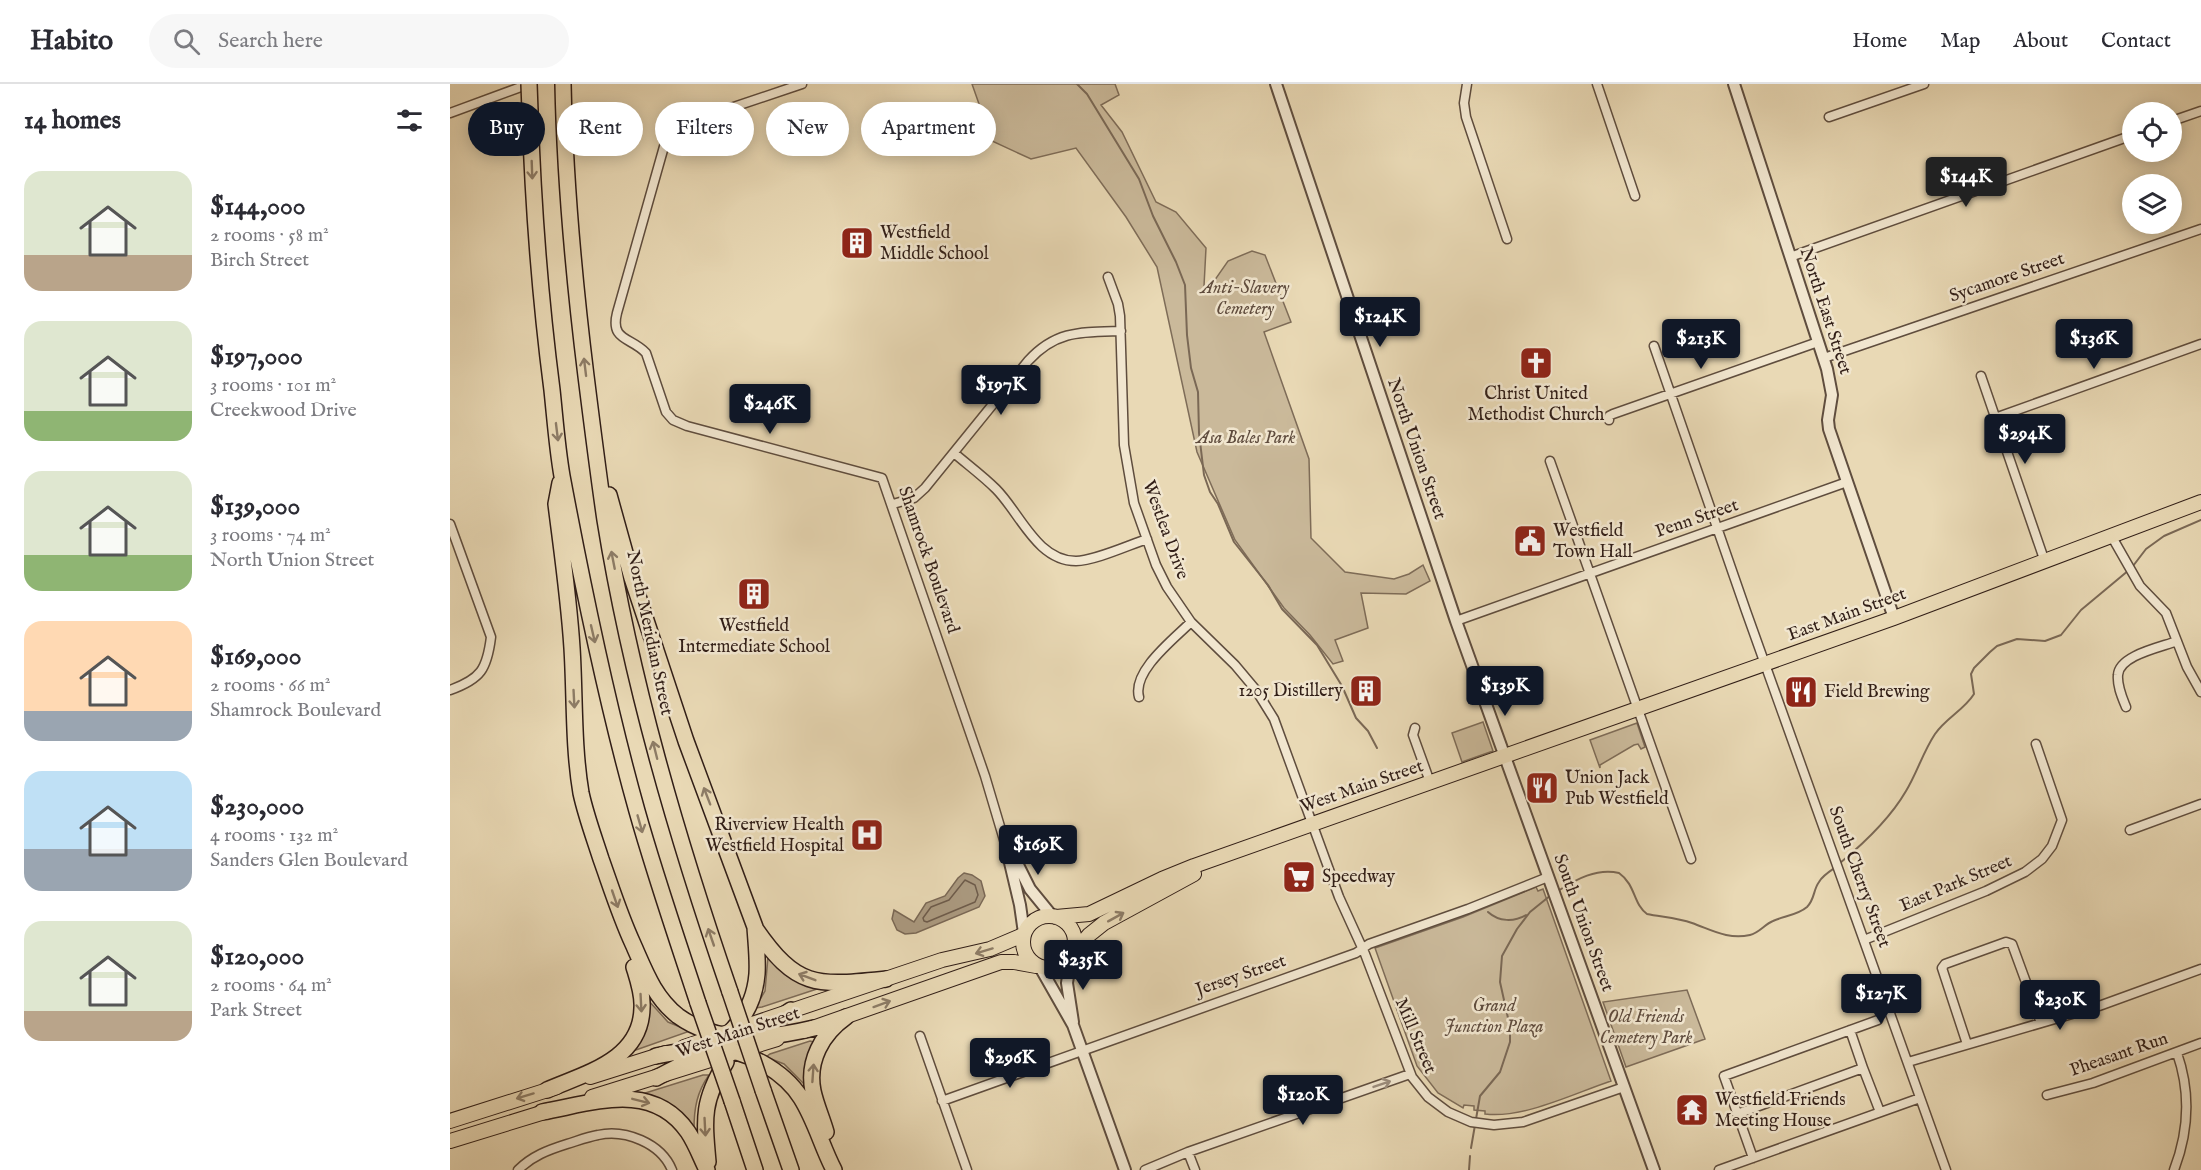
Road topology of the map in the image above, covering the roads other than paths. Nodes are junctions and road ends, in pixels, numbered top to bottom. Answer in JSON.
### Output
{"nodes":[{"id":1,"x":529,"y":84,"type":"edge"},
{"id":2,"x":802,"y":84,"type":"edge"},
{"id":3,"x":1276,"y":84,"type":"edge"},
{"id":4,"x":1467,"y":84,"type":"edge"},
{"id":5,"x":1597,"y":84,"type":"edge"},
{"id":6,"x":1734,"y":84,"type":"edge"},
{"id":7,"x":1924,"y":84,"type":"edge"},
{"id":8,"x":563,"y":92,"type":"edge"},
{"id":9,"x":2201,"y":111,"type":"edge"},
{"id":10,"x":450,"y":112,"type":"edge"},
{"id":11,"x":1829,"y":117,"type":"dead end"},
{"id":12,"x":2182,"y":118,"type":"edge"},
{"id":13,"x":2122,"y":139,"type":"edge"},
{"id":14,"x":1635,"y":196,"type":"dead end"},
{"id":15,"x":2201,"y":229,"type":"edge"},
{"id":16,"x":1507,"y":239,"type":"dead end"},
{"id":17,"x":1790,"y":257,"type":"junction"},
{"id":18,"x":1108,"y":277,"type":"dead end"},
{"id":19,"x":1121,"y":331,"type":"junction"},
{"id":20,"x":1818,"y":342,"type":"junction"},
{"id":21,"x":2201,"y":344,"type":"edge"},
{"id":22,"x":1654,"y":346,"type":"dead end"},
{"id":23,"x":1824,"y":358,"type":"junction"},
{"id":24,"x":1981,"y":376,"type":"dead end"},
{"id":25,"x":1671,"y":395,"type":"junction"},
{"id":26,"x":1995,"y":418,"type":"junction"},
{"id":27,"x":1609,"y":420,"type":"dead end"},
{"id":28,"x":954,"y":453,"type":"junction"},
{"id":29,"x":1550,"y":461,"type":"dead end"},
{"id":30,"x":597,"y":463,"type":"junction"},
{"id":31,"x":562,"y":474,"type":"junction"},
{"id":32,"x":1847,"y":482,"type":"junction"},
{"id":33,"x":2201,"y":502,"type":"edge"},
{"id":34,"x":893,"y":504,"type":"junction"},
{"id":35,"x":450,"y":524,"type":"edge"},
{"id":36,"x":1718,"y":530,"type":"junction"},
{"id":37,"x":2112,"y":537,"type":"junction"},
{"id":38,"x":1147,"y":539,"type":"junction"},
{"id":39,"x":2045,"y":562,"type":"junction"},
{"id":40,"x":1589,"y":573,"type":"junction"},
{"id":41,"x":1894,"y":618,"type":"junction"},
{"id":42,"x":1456,"y":621,"type":"junction"},
{"id":43,"x":1191,"y":622,"type":"junction"},
{"id":44,"x":2177,"y":641,"type":"junction"},
{"id":45,"x":1765,"y":664,"type":"junction"},
{"id":46,"x":450,"y":690,"type":"edge"},
{"id":47,"x":2201,"y":693,"type":"edge"},
{"id":48,"x":1139,"y":697,"type":"dead end"},
{"id":49,"x":2126,"y":707,"type":"dead end"},
{"id":50,"x":1637,"y":709,"type":"junction"},
{"id":51,"x":1415,"y":728,"type":"dead end"},
{"id":52,"x":2036,"y":744,"type":"dead end"},
{"id":53,"x":1504,"y":756,"type":"junction"},
{"id":54,"x":1430,"y":782,"type":"junction"},
{"id":55,"x":2201,"y":804,"type":"edge"},
{"id":56,"x":1314,"y":824,"type":"junction"},
{"id":57,"x":2130,"y":830,"type":"dead end"},
{"id":58,"x":1007,"y":850,"type":"junction"},
{"id":59,"x":1233,"y":853,"type":"junction"},
{"id":60,"x":1691,"y":859,"type":"dead end"},
{"id":61,"x":1549,"y":881,"type":"junction"},
{"id":62,"x":1054,"y":917,"type":"junction"},
{"id":63,"x":624,"y":926,"type":"junction"},
{"id":64,"x":755,"y":927,"type":"junction"},
{"id":65,"x":1024,"y":934,"type":"junction"},
{"id":66,"x":1864,"y":940,"type":"junction"},
{"id":67,"x":1363,"y":948,"type":"junction"},
{"id":68,"x":1072,"y":955,"type":"junction"},
{"id":69,"x":1038,"y":966,"type":"junction"},
{"id":70,"x":2201,"y":969,"type":"edge"},
{"id":71,"x":886,"y":979,"type":"junction"},
{"id":72,"x":791,"y":1010,"type":"junction"},
{"id":73,"x":846,"y":1017,"type":"junction"},
{"id":74,"x":1878,"y":1020,"type":"dead end"},
{"id":75,"x":2041,"y":1023,"type":"junction"},
{"id":76,"x":1073,"y":1025,"type":"junction"},
{"id":77,"x":814,"y":1028,"type":"junction"},
{"id":78,"x":1850,"y":1030,"type":"junction"},
{"id":79,"x":728,"y":1033,"type":"junction"},
{"id":80,"x":920,"y":1036,"type":"dead end"},
{"id":81,"x":749,"y":1038,"type":"junction"},
{"id":82,"x":2201,"y":1043,"type":"edge"},
{"id":83,"x":1967,"y":1044,"type":"junction"},
{"id":84,"x":713,"y":1048,"type":"junction"},
{"id":85,"x":1082,"y":1050,"type":"junction"},
{"id":86,"x":733,"y":1053,"type":"junction"},
{"id":87,"x":2177,"y":1053,"type":"junction"},
{"id":88,"x":656,"y":1056,"type":"junction"},
{"id":89,"x":1908,"y":1062,"type":"junction"},
{"id":90,"x":1863,"y":1068,"type":"junction"},
{"id":91,"x":1410,"y":1074,"type":"junction"},
{"id":92,"x":656,"y":1078,"type":"junction"},
{"id":93,"x":1624,"y":1087,"type":"junction"},
{"id":94,"x":547,"y":1090,"type":"junction"},
{"id":95,"x":2047,"y":1095,"type":"dead end"},
{"id":96,"x":1920,"y":1098,"type":"junction"},
{"id":97,"x":942,"y":1101,"type":"junction"},
{"id":98,"x":542,"y":1112,"type":"junction"},
{"id":99,"x":1880,"y":1112,"type":"junction"},
{"id":100,"x":1737,"y":1114,"type":"junction"},
{"id":101,"x":450,"y":1121,"type":"edge"},
{"id":102,"x":450,"y":1141,"type":"edge"},
{"id":103,"x":1188,"y":1152,"type":"junction"},
{"id":104,"x":1753,"y":1158,"type":"junction"},
{"id":105,"x":518,"y":1170,"type":"edge"},
{"id":106,"x":672,"y":1170,"type":"edge"},
{"id":107,"x":708,"y":1170,"type":"edge"},
{"id":108,"x":755,"y":1170,"type":"edge"},
{"id":109,"x":790,"y":1170,"type":"edge"},
{"id":110,"x":835,"y":1170,"type":"edge"},
{"id":111,"x":966,"y":1170,"type":"edge"},
{"id":112,"x":1125,"y":1170,"type":"edge"},
{"id":113,"x":1145,"y":1170,"type":"edge"},
{"id":114,"x":1195,"y":1170,"type":"edge"},
{"id":115,"x":1654,"y":1170,"type":"edge"},
{"id":116,"x":1719,"y":1170,"type":"edge"},
{"id":117,"x":1946,"y":1170,"type":"edge"},
{"id":118,"x":2175,"y":1170,"type":"edge"}],
"edges":[{"from":1,"to":10,"type":"street"},
{"from":1,"to":31,"type":"highway","one_way":true,"bridge":true},
{"from":2,"to":34,"type":"street","name":"Shamrock Boulevard"},
{"from":3,"to":42,"type":"street","name":"North Union Street"},
{"from":4,"to":16,"type":"street"},
{"from":5,"to":14,"type":"street"},
{"from":6,"to":17,"type":"street","name":"North East Street"},
{"from":7,"to":11,"type":"street"},
{"from":30,"to":8,"type":"highway","name":"North Meridian Street","one_way":true},
{"from":9,"to":12,"type":"street"},
{"from":13,"to":17,"type":"street"},
{"from":15,"to":23,"type":"street","name":"Sycamore Street"},
{"from":17,"to":20,"type":"street","name":"North East Street"},
{"from":18,"to":19,"type":"street","name":"Westlea Drive"},
{"from":19,"to":28,"type":"street"},
{"from":19,"to":38,"type":"street","name":"Westlea Drive"},
{"from":20,"to":23,"type":"street","name":"North East Street"},
{"from":20,"to":25,"type":"street"},
{"from":21,"to":26,"type":"street"},
{"from":22,"to":25,"type":"street","name":"South Cherry Street"},
{"from":23,"to":32,"type":"street","name":"North East Street"},
{"from":24,"to":26,"type":"street"},
{"from":25,"to":27,"type":"street"},
{"from":25,"to":36,"type":"street","name":"South Cherry Street"},
{"from":26,"to":39,"type":"street"},
{"from":28,"to":34,"type":"street"},
{"from":28,"to":38,"type":"street"},
{"from":29,"to":40,"type":"street"},
{"from":64,"to":30,"type":"highway","one_way":true},
{"from":109,"to":30,"type":"highway","name":"North Meridian Street","one_way":true,"bridge":true},
{"from":31,"to":63,"type":"highway","one_way":true},
{"from":31,"to":108,"type":"highway","one_way":true,"bridge":true},
{"from":32,"to":36,"type":"street","name":"Penn Street"},
{"from":32,"to":41,"type":"street","name":"North East Street"},
{"from":33,"to":37,"type":"main road","name":"East Main Street"},
{"from":34,"to":58,"type":"street","name":"Shamrock Boulevard"},
{"from":35,"to":46,"type":"street"},
{"from":36,"to":40,"type":"street","name":"Penn Street"},
{"from":36,"to":45,"type":"street","name":"South Cherry Street"},
{"from":37,"to":39,"type":"main road","name":"East Main Street"},
{"from":37,"to":44,"type":"street"},
{"from":38,"to":43,"type":"street","name":"Westlea Drive"},
{"from":39,"to":41,"type":"main road","name":"East Main Street"},
{"from":40,"to":42,"type":"street","name":"Penn Street"},
{"from":40,"to":50,"type":"street"},
{"from":41,"to":45,"type":"main road","name":"East Main Street"},
{"from":42,"to":53,"type":"street","name":"North Union Street"},
{"from":43,"to":48,"type":"street"},
{"from":43,"to":56,"type":"street","name":"Westlea Drive"},
{"from":44,"to":47,"type":"street"},
{"from":44,"to":49,"type":"street"},
{"from":45,"to":50,"type":"main road","name":"East Main Street"},
{"from":45,"to":66,"type":"street","name":"South Cherry Street"},
{"from":50,"to":53,"type":"main road","name":"East Main Street"},
{"from":50,"to":60,"type":"street"},
{"from":51,"to":54,"type":"street"},
{"from":52,"to":66,"type":"street","name":"East Park Street"},
{"from":53,"to":54,"type":"main road","name":"West Main Street"},
{"from":53,"to":61,"type":"street","name":"South Union Street"},
{"from":54,"to":56,"type":"main road","name":"West Main Street"},
{"from":55,"to":57,"type":"street"},
{"from":56,"to":59,"type":"main road","name":"West Main Street"},
{"from":56,"to":67,"type":"street","name":"Mill Street"},
{"from":58,"to":62,"type":"street","name":"Shamrock Boulevard"},
{"from":58,"to":65,"type":"street","name":"Shamrock Boulevard"},
{"from":59,"to":62,"type":"main road","name":"West Main Street"},
{"from":68,"to":59,"type":"main road","name":"West Main Street","one_way":true},
{"from":61,"to":67,"type":"street","name":"Jersey Street"},
{"from":61,"to":93,"type":"street","name":"South Union Street"},
{"from":62,"to":65,"type":"main road"},
{"from":62,"to":68,"type":"main road"},
{"from":63,"to":79,"type":"highway"},
{"from":63,"to":94,"type":"highway","one_way":true},
{"from":71,"to":64,"type":"highway","one_way":true},
{"from":64,"to":79,"type":"highway"},
{"from":65,"to":69,"type":"main road"},
{"from":65,"to":71,"type":"main road","name":"West Main Street","one_way":true},
{"from":66,"to":89,"type":"street","name":"South Cherry Street"},
{"from":67,"to":85,"type":"street","name":"Jersey Street"},
{"from":67,"to":91,"type":"street","name":"Mill Street"},
{"from":68,"to":69,"type":"main road"},
{"from":68,"to":76,"type":"street"},
{"from":73,"to":69,"type":"main road","name":"West Main Street","one_way":true},
{"from":69,"to":76,"type":"street"},
{"from":70,"to":75,"type":"street"},
{"from":71,"to":72,"type":"main road","name":"West Main Street"},
{"from":72,"to":79,"type":"main road","name":"West Main Street"},
{"from":72,"to":81,"type":"highway"},
{"from":73,"to":77,"type":"main road","name":"West Main Street"},
{"from":110,"to":73,"type":"highway","one_way":true},
{"from":74,"to":78,"type":"street"},
{"from":75,"to":83,"type":"street"},
{"from":75,"to":83,"type":"street"},
{"from":76,"to":85,"type":"street"},
{"from":77,"to":81,"type":"highway"},
{"from":77,"to":86,"type":"main road","name":"West Main Street"},
{"from":78,"to":90,"type":"street"},
{"from":78,"to":100,"type":"street"},
{"from":79,"to":81,"type":"highway"},
{"from":79,"to":84,"type":"highway"},
{"from":79,"to":88,"type":"main road","name":"West Main Street"},
{"from":80,"to":97,"type":"street"},
{"from":81,"to":86,"type":"highway"},
{"from":82,"to":87,"type":"street","name":"Pheasant Run"},
{"from":83,"to":89,"type":"street"},
{"from":84,"to":86,"type":"highway"},
{"from":84,"to":88,"type":"highway"},
{"from":84,"to":92,"type":"highway"},
{"from":85,"to":97,"type":"street","name":"Jersey Street"},
{"from":85,"to":112,"type":"street"},
{"from":86,"to":92,"type":"main road","name":"West Main Street"},
{"from":86,"to":107,"type":"highway","one_way":true},
{"from":86,"to":110,"type":"highway"},
{"from":87,"to":95,"type":"street","name":"Pheasant Run"},
{"from":87,"to":118,"type":"street"},
{"from":88,"to":94,"type":"main road","name":"West Main Street"},
{"from":89,"to":96,"type":"street","name":"South Cherry Street"},
{"from":90,"to":99,"type":"street"},
{"from":90,"to":100,"type":"street"},
{"from":91,"to":93,"type":"street","name":"Mill Street"},
{"from":103,"to":91,"type":"street","one_way":true},
{"from":92,"to":98,"type":"main road","name":"West Main Street"},
{"from":93,"to":115,"type":"street","name":"South Union Street"},
{"from":94,"to":101,"type":"main road","name":"West Main Street","one_way":true},
{"from":96,"to":99,"type":"street"},
{"from":96,"to":117,"type":"street","name":"South Cherry Street"},
{"from":97,"to":111,"type":"street"},
{"from":98,"to":102,"type":"main road","name":"West Main Street"},
{"from":98,"to":107,"type":"highway","one_way":true},
{"from":99,"to":104,"type":"street"},
{"from":100,"to":104,"type":"street"},
{"from":103,"to":113,"type":"street"},
{"from":103,"to":114,"type":"street"},
{"from":104,"to":116,"type":"street"},
{"from":105,"to":106,"type":"street"}]}
